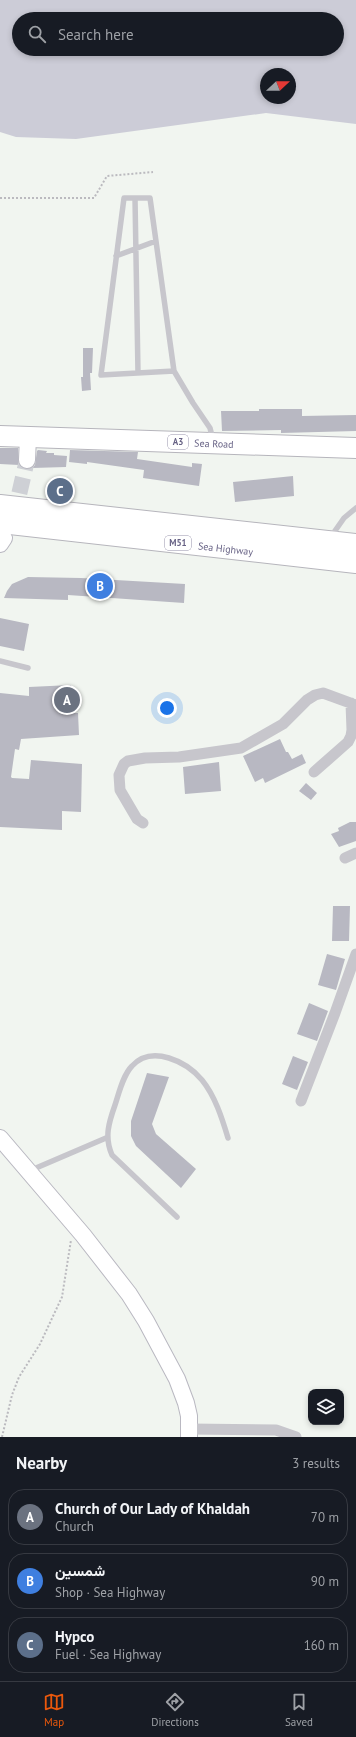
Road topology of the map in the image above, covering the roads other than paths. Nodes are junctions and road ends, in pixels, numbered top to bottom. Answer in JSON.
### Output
{"nodes":[{"id":1,"x":135,"y":198,"type":"junction"},
{"id":2,"x":156,"y":241,"type":"junction"},
{"id":3,"x":135,"y":249,"type":"junction"},
{"id":4,"x":116,"y":256,"type":"junction"},
{"id":5,"x":174,"y":371,"type":"junction"},
{"id":6,"x":138,"y":373,"type":"junction"},
{"id":7,"x":0,"y":436,"type":"edge"},
{"id":8,"x":28,"y":437,"type":"junction"},
{"id":9,"x":214,"y":444,"type":"junction"},
{"id":10,"x":356,"y":448,"type":"edge"},
{"id":11,"x":27,"y":460,"type":"tunnel mouth"},
{"id":12,"x":0,"y":505,"type":"edge"},
{"id":13,"x":356,"y":508,"type":"edge"},
{"id":14,"x":1,"y":535,"type":"edge"},
{"id":15,"x":329,"y":540,"type":"junction"},
{"id":16,"x":356,"y":544,"type":"edge"},
{"id":17,"x":356,"y":563,"type":"edge"},
{"id":18,"x":0,"y":660,"type":"edge"},
{"id":19,"x":28,"y":668,"type":"dead end"},
{"id":20,"x":353,"y":704,"type":"edge"},
{"id":21,"x":314,"y":772,"type":"dead end"},
{"id":22,"x":143,"y":824,"type":"dead end"},
{"id":23,"x":356,"y":853,"type":"edge"},
{"id":24,"x":345,"y":858,"type":"dead end"},
{"id":25,"x":356,"y":954,"type":"edge"},
{"id":26,"x":301,"y":1101,"type":"dead end"},
{"id":27,"x":0,"y":1138,"type":"edge"},
{"id":28,"x":106,"y":1138,"type":"junction"},
{"id":29,"x":228,"y":1138,"type":"dead end"},
{"id":30,"x":29,"y":1171,"type":"junction"},
{"id":31,"x":177,"y":1217,"type":"dead end"},
{"id":32,"x":189,"y":1433,"type":"edge"},
{"id":33,"x":296,"y":1437,"type":"edge"}],
"edges":[{"from":1,"to":2,"type":"lane"},
{"from":1,"to":3,"type":"lane"},
{"from":1,"to":4,"type":"lane"},
{"from":2,"to":3,"type":"lane"},
{"from":2,"to":5,"type":"lane"},
{"from":3,"to":4,"type":"lane"},
{"from":3,"to":6,"type":"lane"},
{"from":4,"to":6,"type":"lane"},
{"from":5,"to":6,"type":"lane"},
{"from":5,"to":9,"type":"lane"},
{"from":7,"to":8,"type":"highway","name":"Sea Road","number":"A3"},
{"from":8,"to":9,"type":"highway","name":"Sea Road","number":"A3"},
{"from":8,"to":11,"type":"street"},
{"from":9,"to":10,"type":"highway","name":"Sea Road","number":"A3"},
{"from":12,"to":15,"type":"highway","name":"Sea Highway","number":"M51"},
{"from":13,"to":15,"type":"lane"},
{"from":14,"to":17,"type":"highway","name":"Sea Highway","number":"M51"},
{"from":15,"to":16,"type":"highway","name":"Sea Highway","number":"M51"},
{"from":18,"to":19,"type":"lane"},
{"from":20,"to":21,"type":"street"},
{"from":20,"to":22,"type":"street"},
{"from":23,"to":24,"type":"street"},
{"from":25,"to":26,"type":"street"},
{"from":27,"to":30,"type":"street"},
{"from":28,"to":29,"type":"lane"},
{"from":28,"to":30,"type":"lane"},
{"from":28,"to":31,"type":"lane"},
{"from":30,"to":32,"type":"street"},
{"from":32,"to":33,"type":"street"}]}
